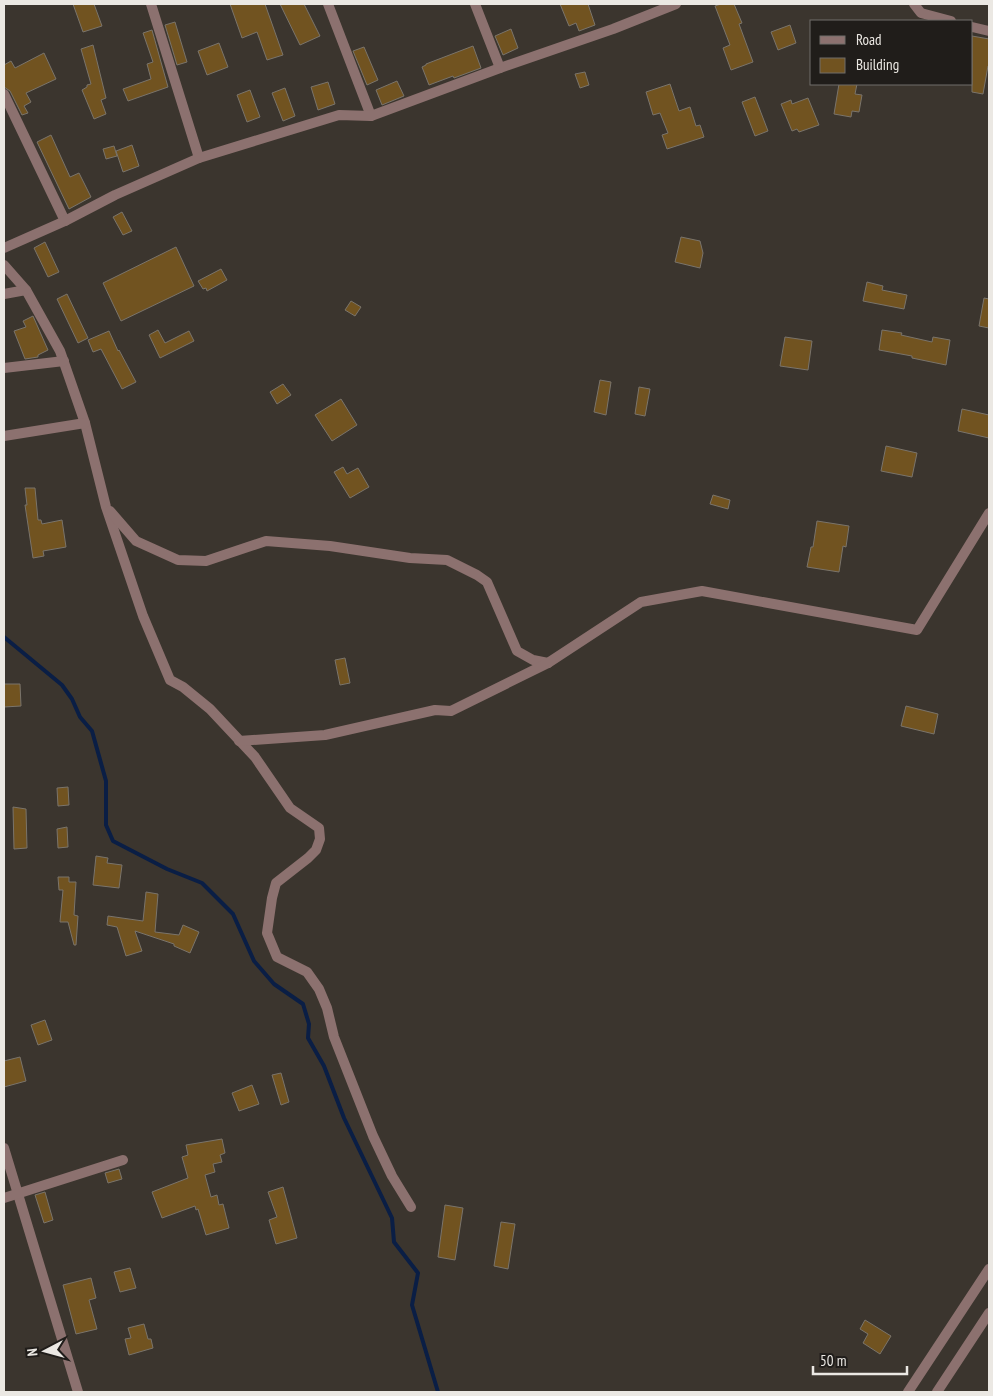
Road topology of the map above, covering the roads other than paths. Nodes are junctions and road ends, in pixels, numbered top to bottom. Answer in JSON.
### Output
{"nodes":[{"id":1,"x":151,"y":4,"type":"edge"},
{"id":2,"x":328,"y":4,"type":"edge"},
{"id":3,"x":475,"y":4,"type":"edge"},
{"id":4,"x":676,"y":4,"type":"edge"},
{"id":5,"x":914,"y":4,"type":"edge"},
{"id":6,"x":947,"y":20,"type":"edge"},
{"id":7,"x":973,"y":27,"type":"edge"},
{"id":8,"x":989,"y":31,"type":"edge"},
{"id":9,"x":500,"y":68,"type":"junction"},
{"id":10,"x":4,"y":94,"type":"edge"},
{"id":11,"x":371,"y":116,"type":"junction"},
{"id":12,"x":199,"y":158,"type":"junction"},
{"id":13,"x":65,"y":221,"type":"junction"},
{"id":14,"x":4,"y":248,"type":"edge"},
{"id":15,"x":4,"y":265,"type":"edge"},
{"id":16,"x":26,"y":290,"type":"junction"},
{"id":17,"x":4,"y":294,"type":"edge"},
{"id":18,"x":64,"y":360,"type":"junction"},
{"id":19,"x":4,"y":368,"type":"edge"},
{"id":20,"x":85,"y":423,"type":"junction"},
{"id":21,"x":4,"y":436,"type":"edge"},
{"id":22,"x":106,"y":507,"type":"junction"},
{"id":23,"x":989,"y":513,"type":"edge"},
{"id":24,"x":548,"y":663,"type":"junction"},
{"id":25,"x":239,"y":742,"type":"junction"},
{"id":26,"x":4,"y":1148,"type":"edge"},
{"id":27,"x":123,"y":1160,"type":"dead end"},
{"id":28,"x":17,"y":1194,"type":"junction"},
{"id":29,"x":4,"y":1198,"type":"edge"},
{"id":30,"x":411,"y":1207,"type":"dead end"},
{"id":31,"x":989,"y":1269,"type":"edge"},
{"id":32,"x":989,"y":1313,"type":"edge"},
{"id":33,"x":78,"y":1392,"type":"edge"},
{"id":34,"x":908,"y":1392,"type":"edge"},
{"id":35,"x":937,"y":1392,"type":"edge"}],
"edges":[{"from":1,"to":12,"type":"street"},
{"from":2,"to":11,"type":"street"},
{"from":3,"to":9,"type":"street"},
{"from":4,"to":9,"type":"street"},
{"from":5,"to":6,"type":"street"},
{"from":7,"to":8,"type":"street"},
{"from":9,"to":11,"type":"street"},
{"from":10,"to":13,"type":"street"},
{"from":11,"to":12,"type":"street"},
{"from":12,"to":13,"type":"street"},
{"from":13,"to":14,"type":"street"},
{"from":15,"to":16,"type":"street"},
{"from":16,"to":17,"type":"street"},
{"from":16,"to":18,"type":"street"},
{"from":18,"to":19,"type":"street"},
{"from":18,"to":20,"type":"street"},
{"from":20,"to":21,"type":"street"},
{"from":20,"to":22,"type":"street"},
{"from":22,"to":24,"type":"street"},
{"from":22,"to":25,"type":"street"},
{"from":23,"to":24,"type":"street"},
{"from":24,"to":25,"type":"street"},
{"from":25,"to":30,"type":"street"},
{"from":26,"to":28,"type":"street"},
{"from":27,"to":28,"type":"street"},
{"from":28,"to":29,"type":"street"},
{"from":28,"to":33,"type":"street"},
{"from":31,"to":34,"type":"street"},
{"from":32,"to":35,"type":"street"}]}
